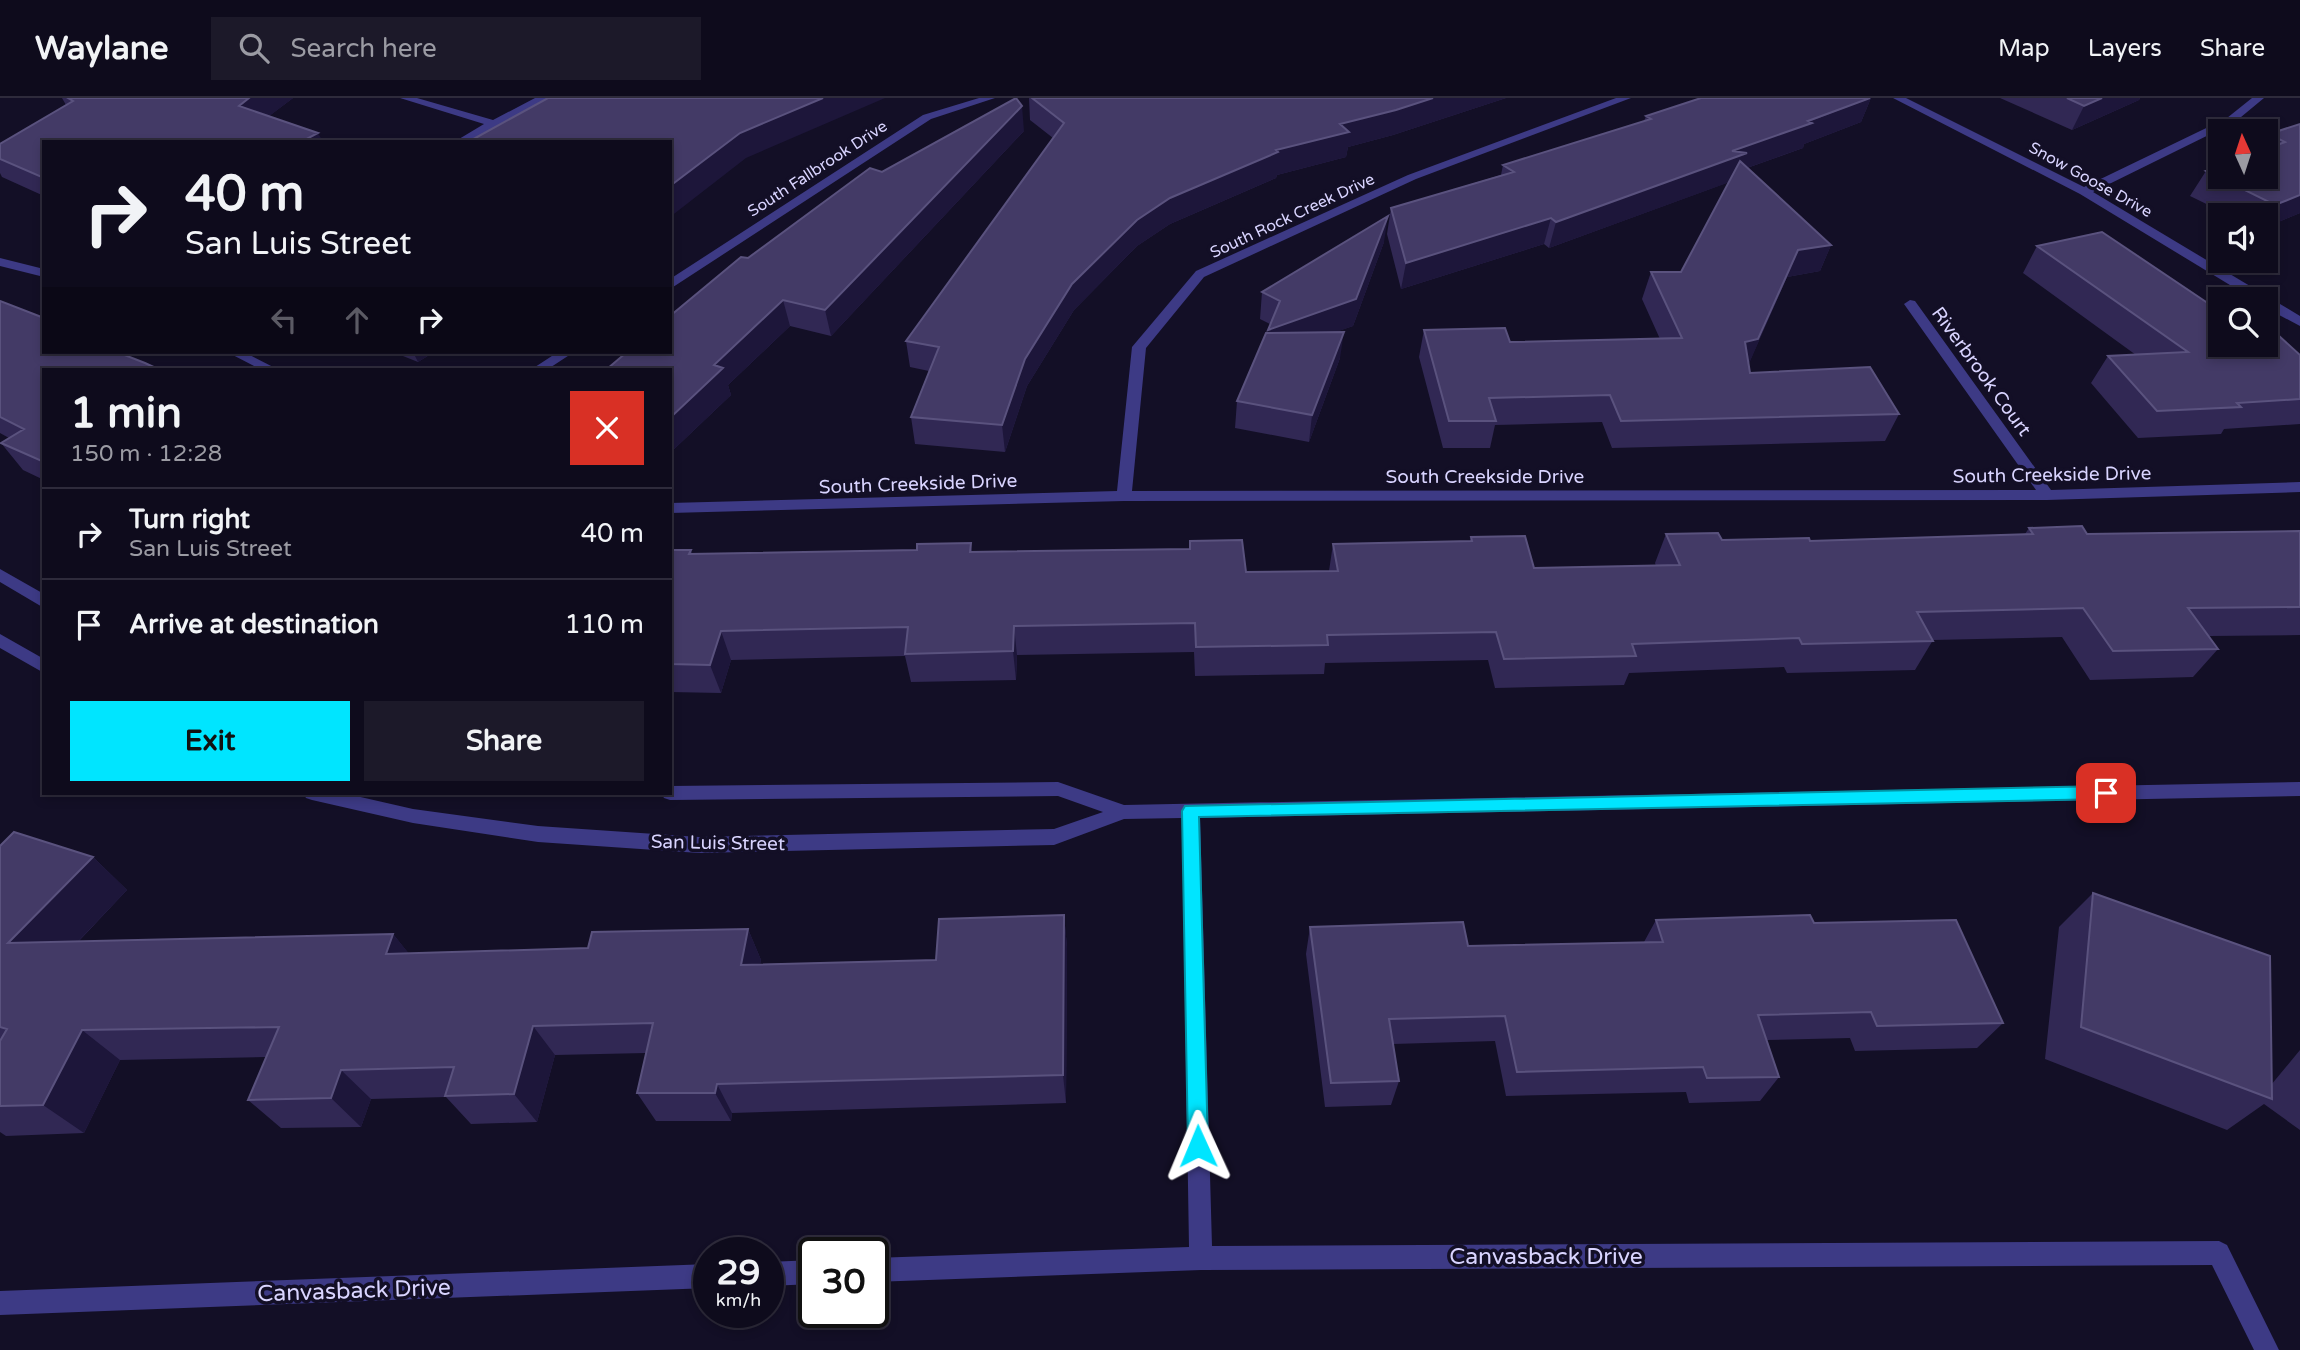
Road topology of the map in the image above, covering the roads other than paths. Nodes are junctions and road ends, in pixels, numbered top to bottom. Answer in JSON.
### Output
{"nodes":[{"id":1,"x":405,"y":98,"type":"edge"},
{"id":2,"x":543,"y":98,"type":"edge"},
{"id":3,"x":990,"y":98,"type":"edge"},
{"id":4,"x":1626,"y":98,"type":"edge"},
{"id":5,"x":1898,"y":98,"type":"edge"},
{"id":6,"x":2259,"y":98,"type":"edge"},
{"id":7,"x":495,"y":124,"type":"junction"},
{"id":8,"x":463,"y":140,"type":"edge"},
{"id":9,"x":2084,"y":192,"type":"junction"},
{"id":10,"x":0,"y":262,"type":"edge"},
{"id":11,"x":42,"y":272,"type":"edge"},
{"id":12,"x":672,"y":284,"type":"edge"},
{"id":13,"x":2242,"y":287,"type":"edge"},
{"id":14,"x":1910,"y":304,"type":"dead end"},
{"id":15,"x":2278,"y":309,"type":"edge"},
{"id":16,"x":2300,"y":322,"type":"edge"},
{"id":17,"x":238,"y":354,"type":"edge"},
{"id":18,"x":563,"y":354,"type":"edge"},
{"id":19,"x":268,"y":368,"type":"edge"},
{"id":20,"x":542,"y":368,"type":"edge"},
{"id":21,"x":2300,"y":487,"type":"edge"},
{"id":22,"x":2047,"y":495,"type":"junction"},
{"id":23,"x":1124,"y":496,"type":"junction"},
{"id":24,"x":672,"y":508,"type":"edge"},
{"id":25,"x":0,"y":575,"type":"edge"},
{"id":26,"x":42,"y":601,"type":"edge"},
{"id":27,"x":0,"y":640,"type":"edge"},
{"id":28,"x":42,"y":666,"type":"edge"},
{"id":29,"x":2300,"y":789,"type":"edge"},
{"id":30,"x":672,"y":793,"type":"edge"},
{"id":31,"x":322,"y":795,"type":"edge"},
{"id":32,"x":1191,"y":811,"type":"junction"},
{"id":33,"x":1124,"y":812,"type":"junction"},
{"id":34,"x":1201,"y":1258,"type":"junction"},
{"id":35,"x":889,"y":1269,"type":"edge"},
{"id":36,"x":693,"y":1277,"type":"edge"},
{"id":37,"x":0,"y":1303,"type":"edge"},
{"id":38,"x":2267,"y":1350,"type":"edge"}],
"edges":[{"from":1,"to":7,"type":"street"},
{"from":2,"to":7,"type":"street"},
{"from":3,"to":12,"type":"street","name":"South Fallbrook Drive"},
{"from":4,"to":23,"type":"street","name":"South Rock Creek Drive"},
{"from":5,"to":9,"type":"street","name":"Snow Goose Drive"},
{"from":6,"to":9,"type":"street"},
{"from":7,"to":8,"type":"street"},
{"from":9,"to":13,"type":"street","name":"Snow Goose Drive"},
{"from":10,"to":11,"type":"street"},
{"from":14,"to":22,"type":"street","name":"Riverbrook Court"},
{"from":15,"to":16,"type":"street","name":"Snow Goose Drive"},
{"from":17,"to":19,"type":"street"},
{"from":18,"to":20,"type":"street"},
{"from":21,"to":22,"type":"street","name":"South Creekside Drive"},
{"from":22,"to":23,"type":"street","name":"South Creekside Drive"},
{"from":23,"to":24,"type":"street","name":"South Creekside Drive"},
{"from":25,"to":26,"type":"street"},
{"from":27,"to":28,"type":"street"},
{"from":29,"to":32,"type":"street","name":"San Luis Street"},
{"from":30,"to":33,"type":"street","name":"San Luis Street"},
{"from":31,"to":33,"type":"street","name":"San Luis Street"},
{"from":32,"to":33,"type":"street","name":"San Luis Street"},
{"from":32,"to":34,"type":"street"},
{"from":34,"to":35,"type":"street","name":"Canvasback Drive"},
{"from":34,"to":38,"type":"street","name":"Canvasback Drive"},
{"from":36,"to":37,"type":"street","name":"Canvasback Drive"}]}
